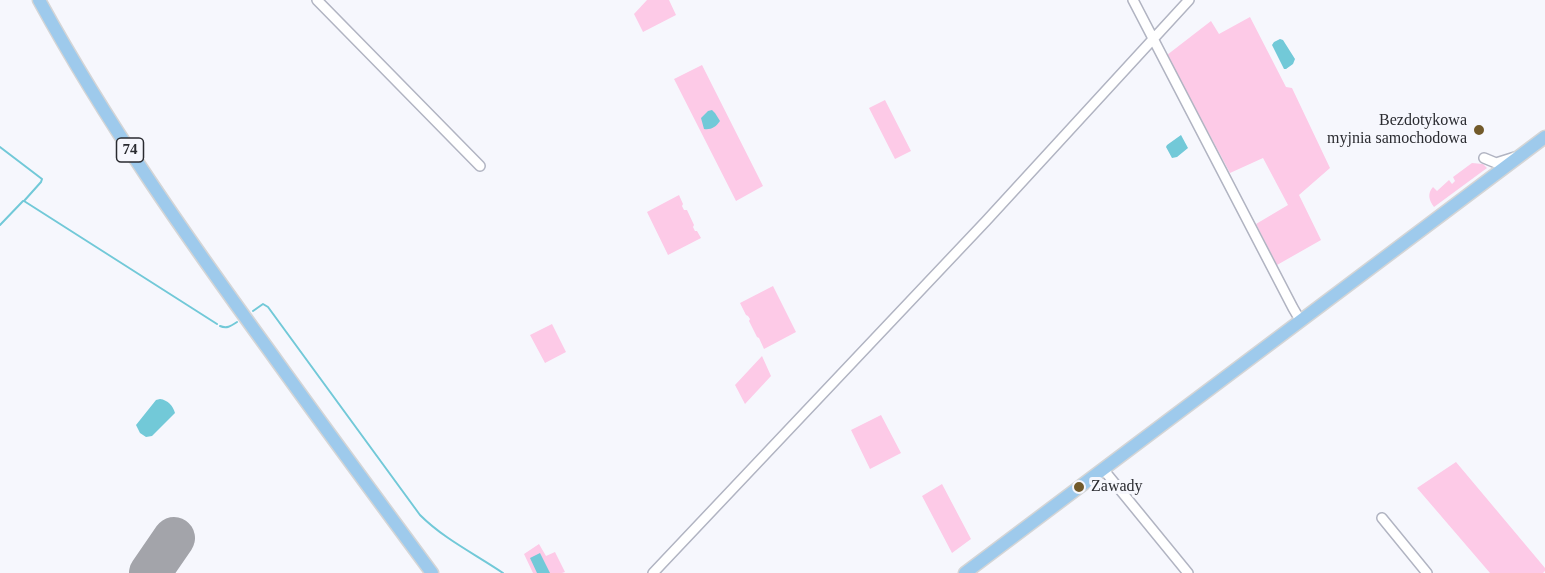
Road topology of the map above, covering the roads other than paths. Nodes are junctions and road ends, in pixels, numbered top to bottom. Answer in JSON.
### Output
{"nodes":[{"id":1,"x":39,"y":0,"type":"edge"},
{"id":2,"x":317,"y":0,"type":"edge"},
{"id":3,"x":1133,"y":0,"type":"edge"},
{"id":4,"x":1189,"y":0,"type":"edge"},
{"id":5,"x":1154,"y":39,"type":"junction"},
{"id":6,"x":1545,"y":137,"type":"edge"},
{"id":7,"x":1520,"y":155,"type":"junction"},
{"id":8,"x":1484,"y":158,"type":"dead end"},
{"id":9,"x":480,"y":166,"type":"dead end"},
{"id":10,"x":1300,"y":320,"type":"junction"},
{"id":11,"x":1103,"y":469,"type":"junction"},
{"id":12,"x":1382,"y":518,"type":"dead end"},
{"id":13,"x":432,"y":573,"type":"edge"},
{"id":14,"x":653,"y":573,"type":"edge"},
{"id":15,"x":965,"y":573,"type":"edge"},
{"id":16,"x":1188,"y":573,"type":"edge"},
{"id":17,"x":1427,"y":573,"type":"edge"}],
"edges":[{"from":1,"to":13,"type":"main road","number":"74"},
{"from":2,"to":9,"type":"street"},
{"from":3,"to":5,"type":"street"},
{"from":4,"to":5,"type":"street"},
{"from":5,"to":10,"type":"street"},
{"from":5,"to":14,"type":"street"},
{"from":6,"to":7,"type":"main road"},
{"from":7,"to":8,"type":"street"},
{"from":7,"to":10,"type":"main road"},
{"from":10,"to":11,"type":"main road"},
{"from":11,"to":15,"type":"main road"},
{"from":11,"to":16,"type":"street"},
{"from":12,"to":17,"type":"street"}]}
